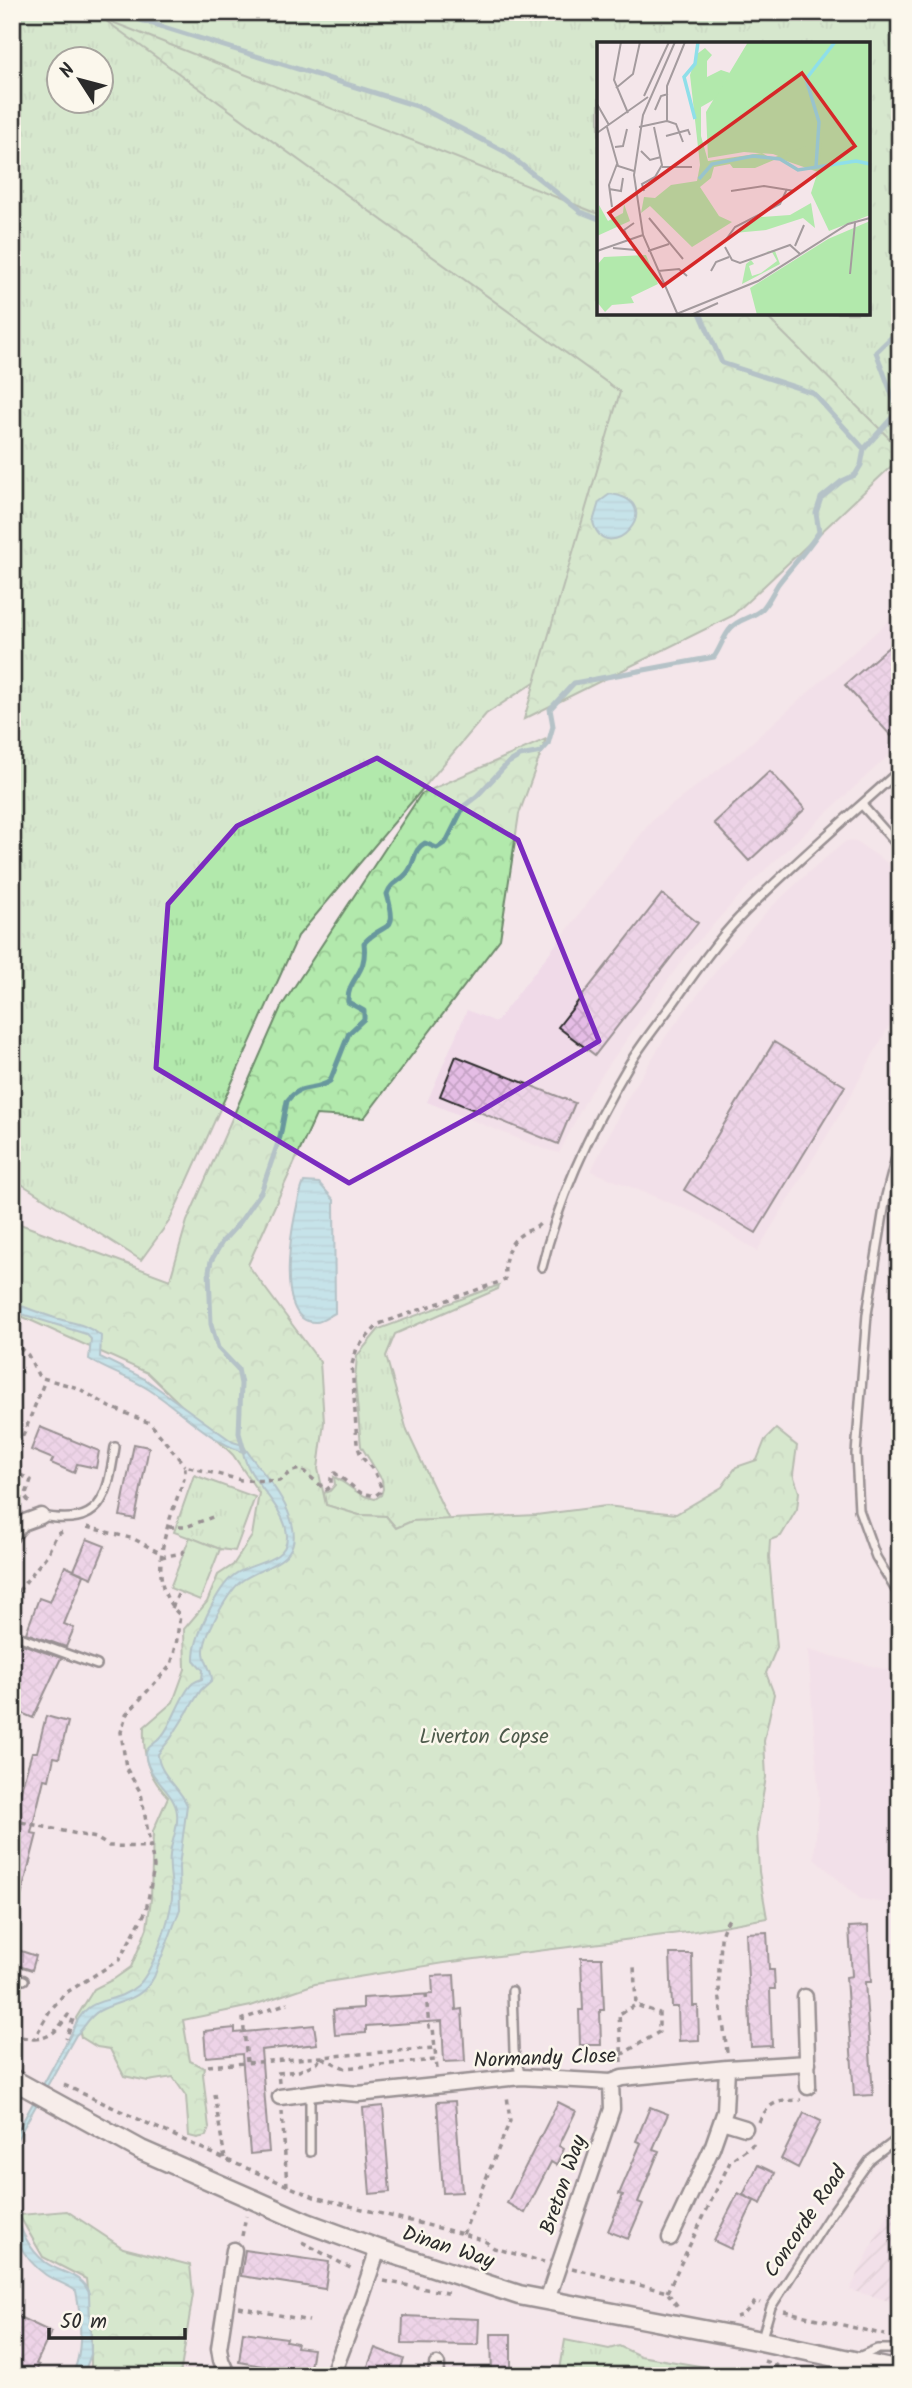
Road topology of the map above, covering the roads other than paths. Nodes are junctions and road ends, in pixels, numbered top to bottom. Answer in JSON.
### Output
{"nodes":[{"id":1,"x":900,"y":770,"type":"edge"},
{"id":2,"x":862,"y":805,"type":"junction"},
{"id":3,"x":900,"y":848,"type":"edge"},
{"id":4,"x":900,"y":1142,"type":"edge"},
{"id":5,"x":542,"y":1267,"type":"dead end"},
{"id":6,"x":114,"y":1447,"type":"dead end"},
{"id":7,"x":41,"y":1516,"type":"joint"},
{"id":8,"x":12,"y":1535,"type":"edge"},
{"id":9,"x":900,"y":1597,"type":"edge"},
{"id":10,"x":12,"y":1634,"type":"edge"},
{"id":11,"x":97,"y":1665,"type":"dead end"},
{"id":12,"x":12,"y":1976,"type":"edge"},
{"id":13,"x":24,"y":1980,"type":"dead end"},
{"id":14,"x":512,"y":1991,"type":"dead end"},
{"id":15,"x":806,"y":1997,"type":"dead end"},
{"id":16,"x":808,"y":2063,"type":"junction"},
{"id":17,"x":728,"y":2068,"type":"junction"},
{"id":18,"x":513,"y":2078,"type":"junction"},
{"id":19,"x":12,"y":2079,"type":"edge"},
{"id":20,"x":616,"y":2080,"type":"junction"},
{"id":21,"x":803,"y":2090,"type":"road end"},
{"id":22,"x":310,"y":2093,"type":"junction"},
{"id":23,"x":281,"y":2097,"type":"dead end"},
{"id":24,"x":722,"y":2121,"type":"junction"},
{"id":25,"x":749,"y":2128,"type":"road end"},
{"id":26,"x":900,"y":2137,"type":"edge"},
{"id":27,"x":310,"y":2152,"type":"dead end"},
{"id":28,"x":670,"y":2238,"type":"dead end"},
{"id":29,"x":378,"y":2249,"type":"junction"},
{"id":30,"x":234,"y":2250,"type":"road end"},
{"id":31,"x":547,"y":2300,"type":"junction"},
{"id":32,"x":761,"y":2341,"type":"junction"},
{"id":33,"x":900,"y":2349,"type":"edge"},
{"id":34,"x":849,"y":2361,"type":"junction"},
{"id":35,"x":900,"y":2371,"type":"edge"},
{"id":36,"x":232,"y":2376,"type":"edge"},
{"id":37,"x":332,"y":2376,"type":"edge"}],
"edges":[{"from":1,"to":2,"type":"lane"},
{"from":2,"to":3,"type":"lane"},
{"from":2,"to":5,"type":"lane"},
{"from":4,"to":9,"type":"lane"},
{"from":6,"to":7,"type":"lane"},
{"from":7,"to":8,"type":"street"},
{"from":10,"to":11,"type":"lane"},
{"from":12,"to":13,"type":"lane"},
{"from":14,"to":18,"type":"lane"},
{"from":15,"to":16,"type":"street"},
{"from":16,"to":17,"type":"street","name":"Normandy Close"},
{"from":16,"to":21,"type":"street"},
{"from":17,"to":20,"type":"street","name":"Normandy Close"},
{"from":17,"to":24,"type":"street"},
{"from":18,"to":20,"type":"street","name":"Normandy Close"},
{"from":18,"to":22,"type":"street","name":"Normandy Close"},
{"from":19,"to":29,"type":"street","name":"Dinan Way"},
{"from":20,"to":31,"type":"street","name":"Breton Way"},
{"from":22,"to":23,"type":"street","name":"Normandy Close"},
{"from":22,"to":27,"type":"lane"},
{"from":24,"to":25,"type":"street"},
{"from":24,"to":28,"type":"street"},
{"from":26,"to":32,"type":"lane","name":"Concorde Road"},
{"from":29,"to":31,"type":"street","name":"Dinan Way"},
{"from":29,"to":37,"type":"street"},
{"from":30,"to":36,"type":"street"},
{"from":31,"to":32,"type":"street","name":"Dinan Way"},
{"from":32,"to":34,"type":"street","name":"Dinan Way"},
{"from":33,"to":34,"type":"lane"},
{"from":34,"to":35,"type":"street","name":"Dinan Way"}]}
